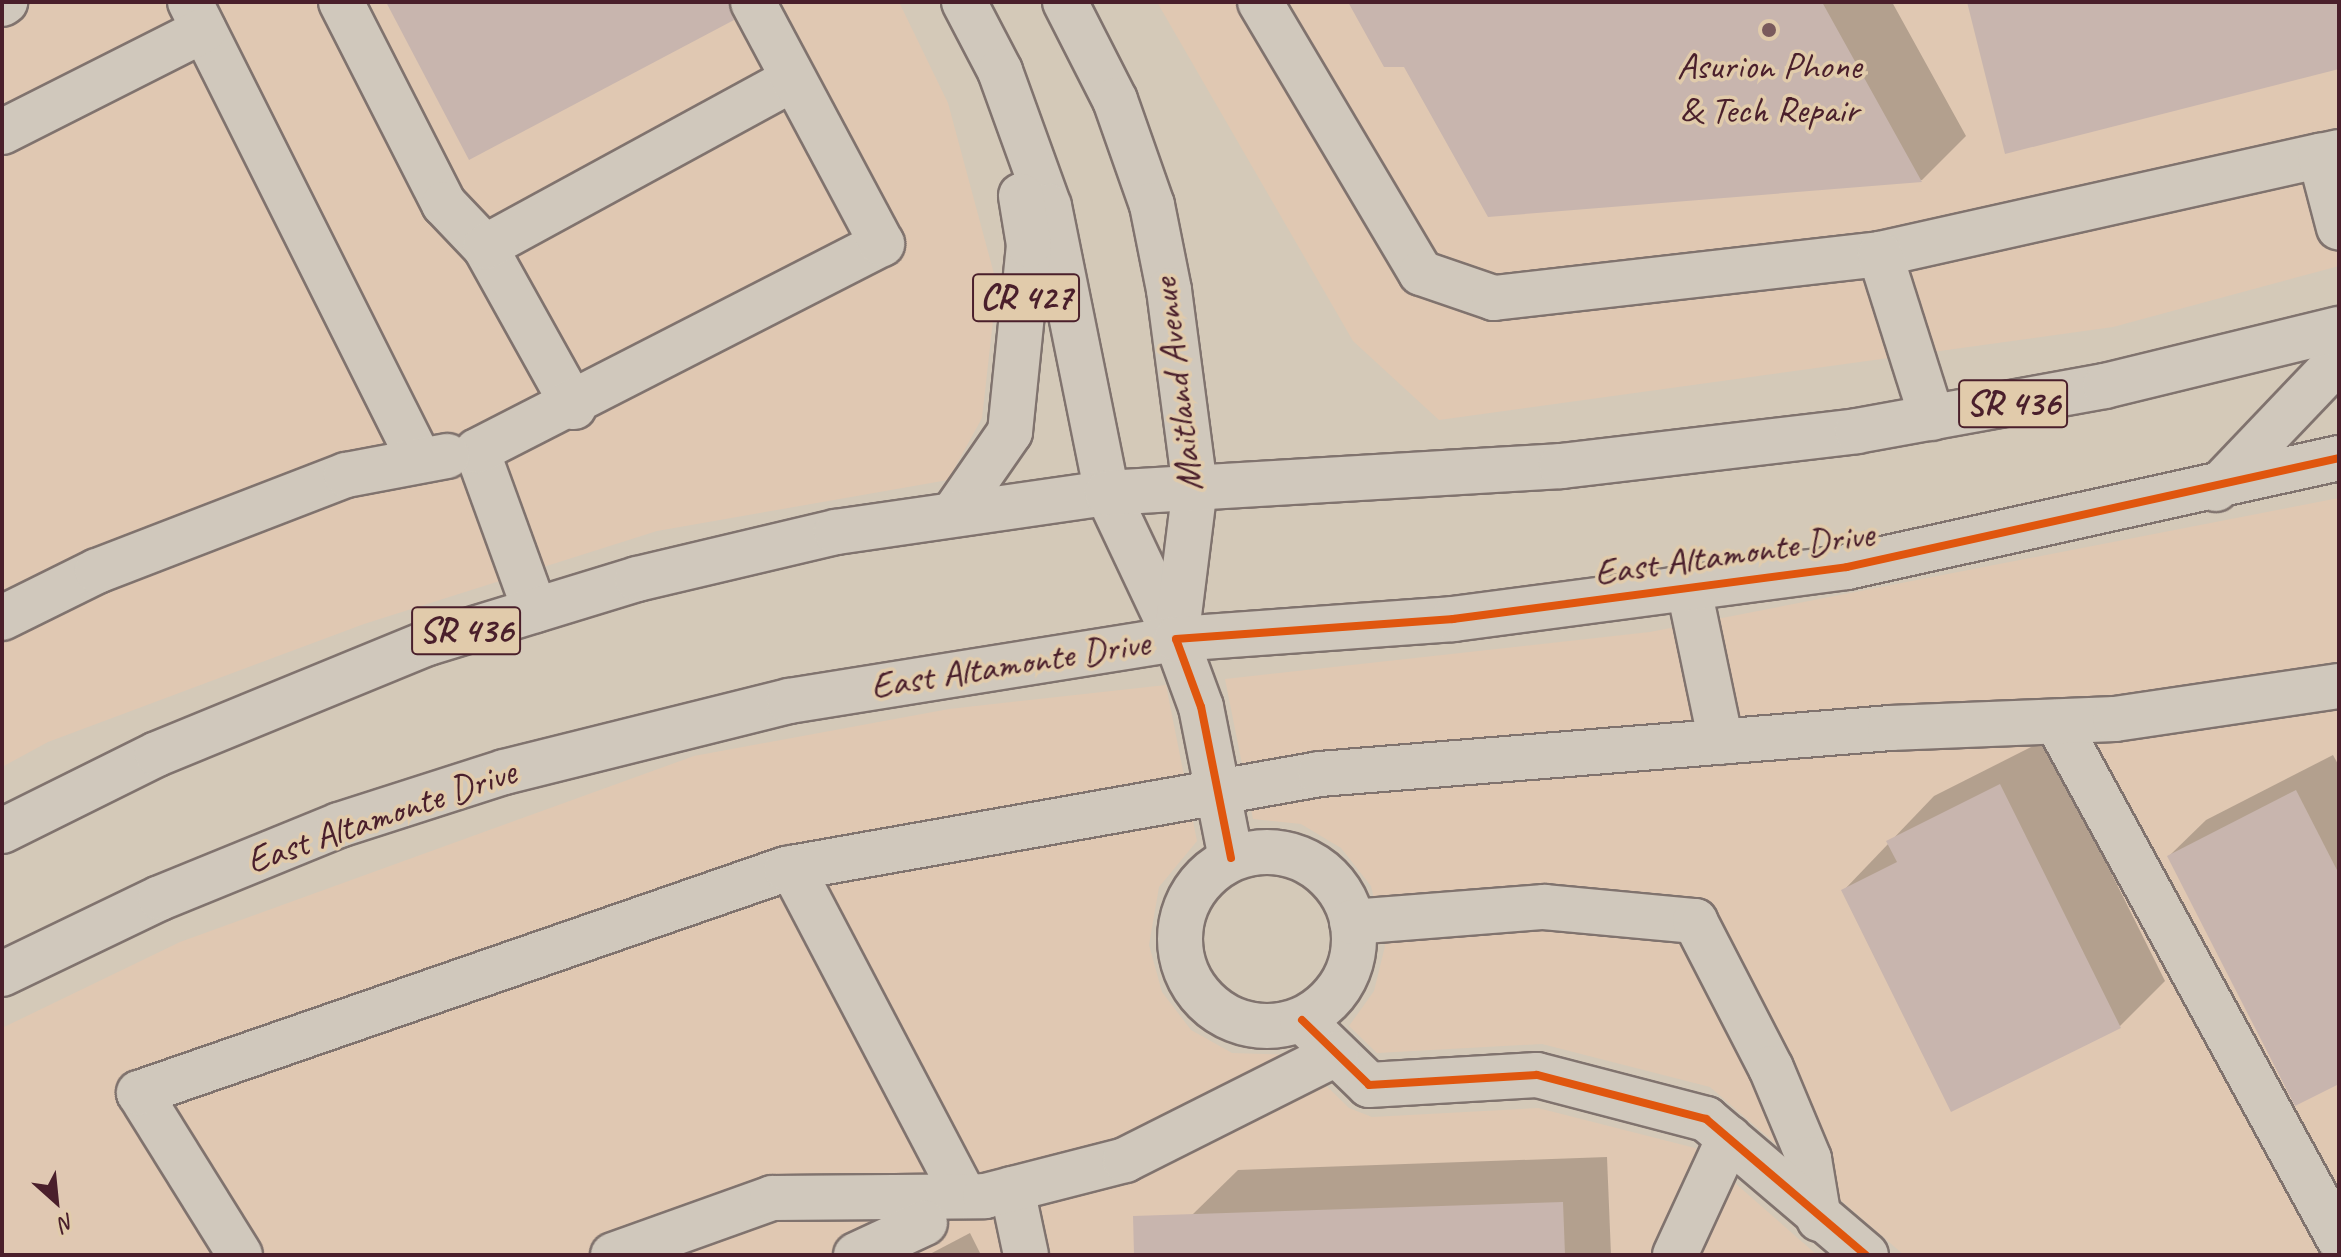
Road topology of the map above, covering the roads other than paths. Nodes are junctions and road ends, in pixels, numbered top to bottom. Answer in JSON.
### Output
{"nodes":[{"id":1,"x":341,"y":2,"type":"edge"},
{"id":2,"x":753,"y":2,"type":"edge"},
{"id":3,"x":964,"y":2,"type":"edge"},
{"id":4,"x":1065,"y":2,"type":"edge"},
{"id":5,"x":1260,"y":2,"type":"edge"},
{"id":6,"x":197,"y":16,"type":"edge"},
{"id":7,"x":1000,"y":71,"type":"junction"},
{"id":8,"x":793,"y":79,"type":"junction"},
{"id":9,"x":2,"y":132,"type":"edge"},
{"id":10,"x":2329,"y":154,"type":"edge"},
{"id":11,"x":2339,"y":228,"type":"edge"},
{"id":12,"x":485,"y":247,"type":"junction"},
{"id":13,"x":1880,"y":254,"type":"junction"},
{"id":14,"x":2339,"y":329,"type":"edge"},
{"id":15,"x":2339,"y":360,"type":"edge"},
{"id":16,"x":574,"y":407,"type":"junction"},
{"id":17,"x":1932,"y":418,"type":"junction"},
{"id":18,"x":477,"y":451,"type":"junction"},
{"id":19,"x":2339,"y":458,"type":"edge"},
{"id":20,"x":420,"y":461,"type":"junction"},
{"id":21,"x":1195,"y":487,"type":"junction"},
{"id":22,"x":2214,"y":491,"type":"junction"},
{"id":23,"x":1107,"y":493,"type":"junction"},
{"id":24,"x":956,"y":510,"type":"junction"},
{"id":25,"x":1689,"y":589,"type":"junction"},
{"id":26,"x":535,"y":610,"type":"junction"},
{"id":27,"x":2,"y":618,"type":"edge"},
{"id":28,"x":1176,"y":639,"type":"junction"},
{"id":29,"x":2339,"y":686,"type":"edge"},
{"id":30,"x":2057,"y":722,"type":"junction"},
{"id":31,"x":1721,"y":742,"type":"junction"},
{"id":32,"x":1217,"y":787,"type":"junction"},
{"id":33,"x":2,"y":831,"type":"edge"},
{"id":34,"x":1231,"y":858,"type":"junction"},
{"id":35,"x":792,"y":868,"type":"junction"},
{"id":36,"x":1352,"y":922,"type":"junction"},
{"id":37,"x":2,"y":974,"type":"edge"},
{"id":38,"x":1302,"y":1020,"type":"junction"},
{"id":39,"x":1336,"y":1054,"type":"junction"},
{"id":40,"x":1729,"y":1138,"type":"junction"},
{"id":41,"x":1012,"y":1189,"type":"junction"},
{"id":42,"x":964,"y":1196,"type":"junction"},
{"id":43,"x":1819,"y":1219,"type":"junction"},
{"id":44,"x":925,"y":1224,"type":"edge"},
{"id":45,"x":2339,"y":1239,"type":"edge"},
{"id":46,"x":240,"y":1255,"type":"edge"},
{"id":47,"x":613,"y":1255,"type":"edge"},
{"id":48,"x":856,"y":1255,"type":"edge"},
{"id":49,"x":1026,"y":1255,"type":"edge"},
{"id":50,"x":1675,"y":1255,"type":"edge"},
{"id":51,"x":1866,"y":1255,"type":"edge"}],
"edges":[{"from":1,"to":12,"type":"main road"},
{"from":2,"to":8,"type":"main road"},
{"from":3,"to":7,"type":"main road","name":"Maitland Avenue","number":"CR 427"},
{"from":4,"to":21,"type":"main road","name":"Maitland Avenue"},
{"from":5,"to":13,"type":"main road"},
{"from":6,"to":9,"type":"main road"},
{"from":6,"to":20,"type":"main road"},
{"from":7,"to":23,"type":"main road","name":"Maitland Avenue"},
{"from":7,"to":24,"type":"main road","number":"CR 427"},
{"from":8,"to":12,"type":"main road"},
{"from":8,"to":16,"type":"main road"},
{"from":10,"to":11,"type":"main road"},
{"from":10,"to":13,"type":"main road"},
{"from":12,"to":16,"type":"main road"},
{"from":13,"to":17,"type":"main road"},
{"from":14,"to":17,"type":"main road","number":"SR 436"},
{"from":15,"to":22,"type":"main road"},
{"from":16,"to":18,"type":"main road"},
{"from":17,"to":21,"type":"main road","number":"SR 436"},
{"from":18,"to":20,"type":"main road"},
{"from":18,"to":26,"type":"main road"},
{"from":19,"to":22,"type":"main road","name":"East Altamonte Drive"},
{"from":20,"to":27,"type":"main road"},
{"from":21,"to":23,"type":"main road","number":"SR 436"},
{"from":21,"to":28,"type":"main road","name":"Maitland Avenue"},
{"from":22,"to":25,"type":"main road","name":"East Altamonte Drive"},
{"from":23,"to":24,"type":"main road","number":"SR 436"},
{"from":23,"to":28,"type":"main road","name":"Maitland Avenue"},
{"from":24,"to":26,"type":"main road","number":"SR 436"},
{"from":25,"to":28,"type":"main road","name":"East Altamonte Drive"},
{"from":25,"to":31,"type":"main road"},
{"from":26,"to":33,"type":"main road","number":"SR 436"},
{"from":28,"to":32,"type":"main road"},
{"from":28,"to":37,"type":"main road","name":"East Altamonte Drive"},
{"from":29,"to":30,"type":"main road"},
{"from":30,"to":31,"type":"main road"},
{"from":30,"to":45,"type":"main road"},
{"from":31,"to":32,"type":"main road"},
{"from":32,"to":34,"type":"main road"},
{"from":32,"to":35,"type":"main road"},
{"from":34,"to":36,"type":"main road"},
{"from":34,"to":38,"type":"main road"},
{"from":35,"to":42,"type":"main road"},
{"from":35,"to":46,"type":"main road"},
{"from":36,"to":38,"type":"main road"},
{"from":36,"to":43,"type":"main road"},
{"from":38,"to":39,"type":"main road"},
{"from":39,"to":40,"type":"main road"},
{"from":39,"to":41,"type":"main road"},
{"from":40,"to":43,"type":"main road"},
{"from":40,"to":50,"type":"main road"},
{"from":41,"to":42,"type":"main road"},
{"from":41,"to":49,"type":"main road"},
{"from":42,"to":44,"type":"main road"},
{"from":43,"to":51,"type":"main road"},
{"from":44,"to":47,"type":"main road"},
{"from":44,"to":48,"type":"main road"}]}
